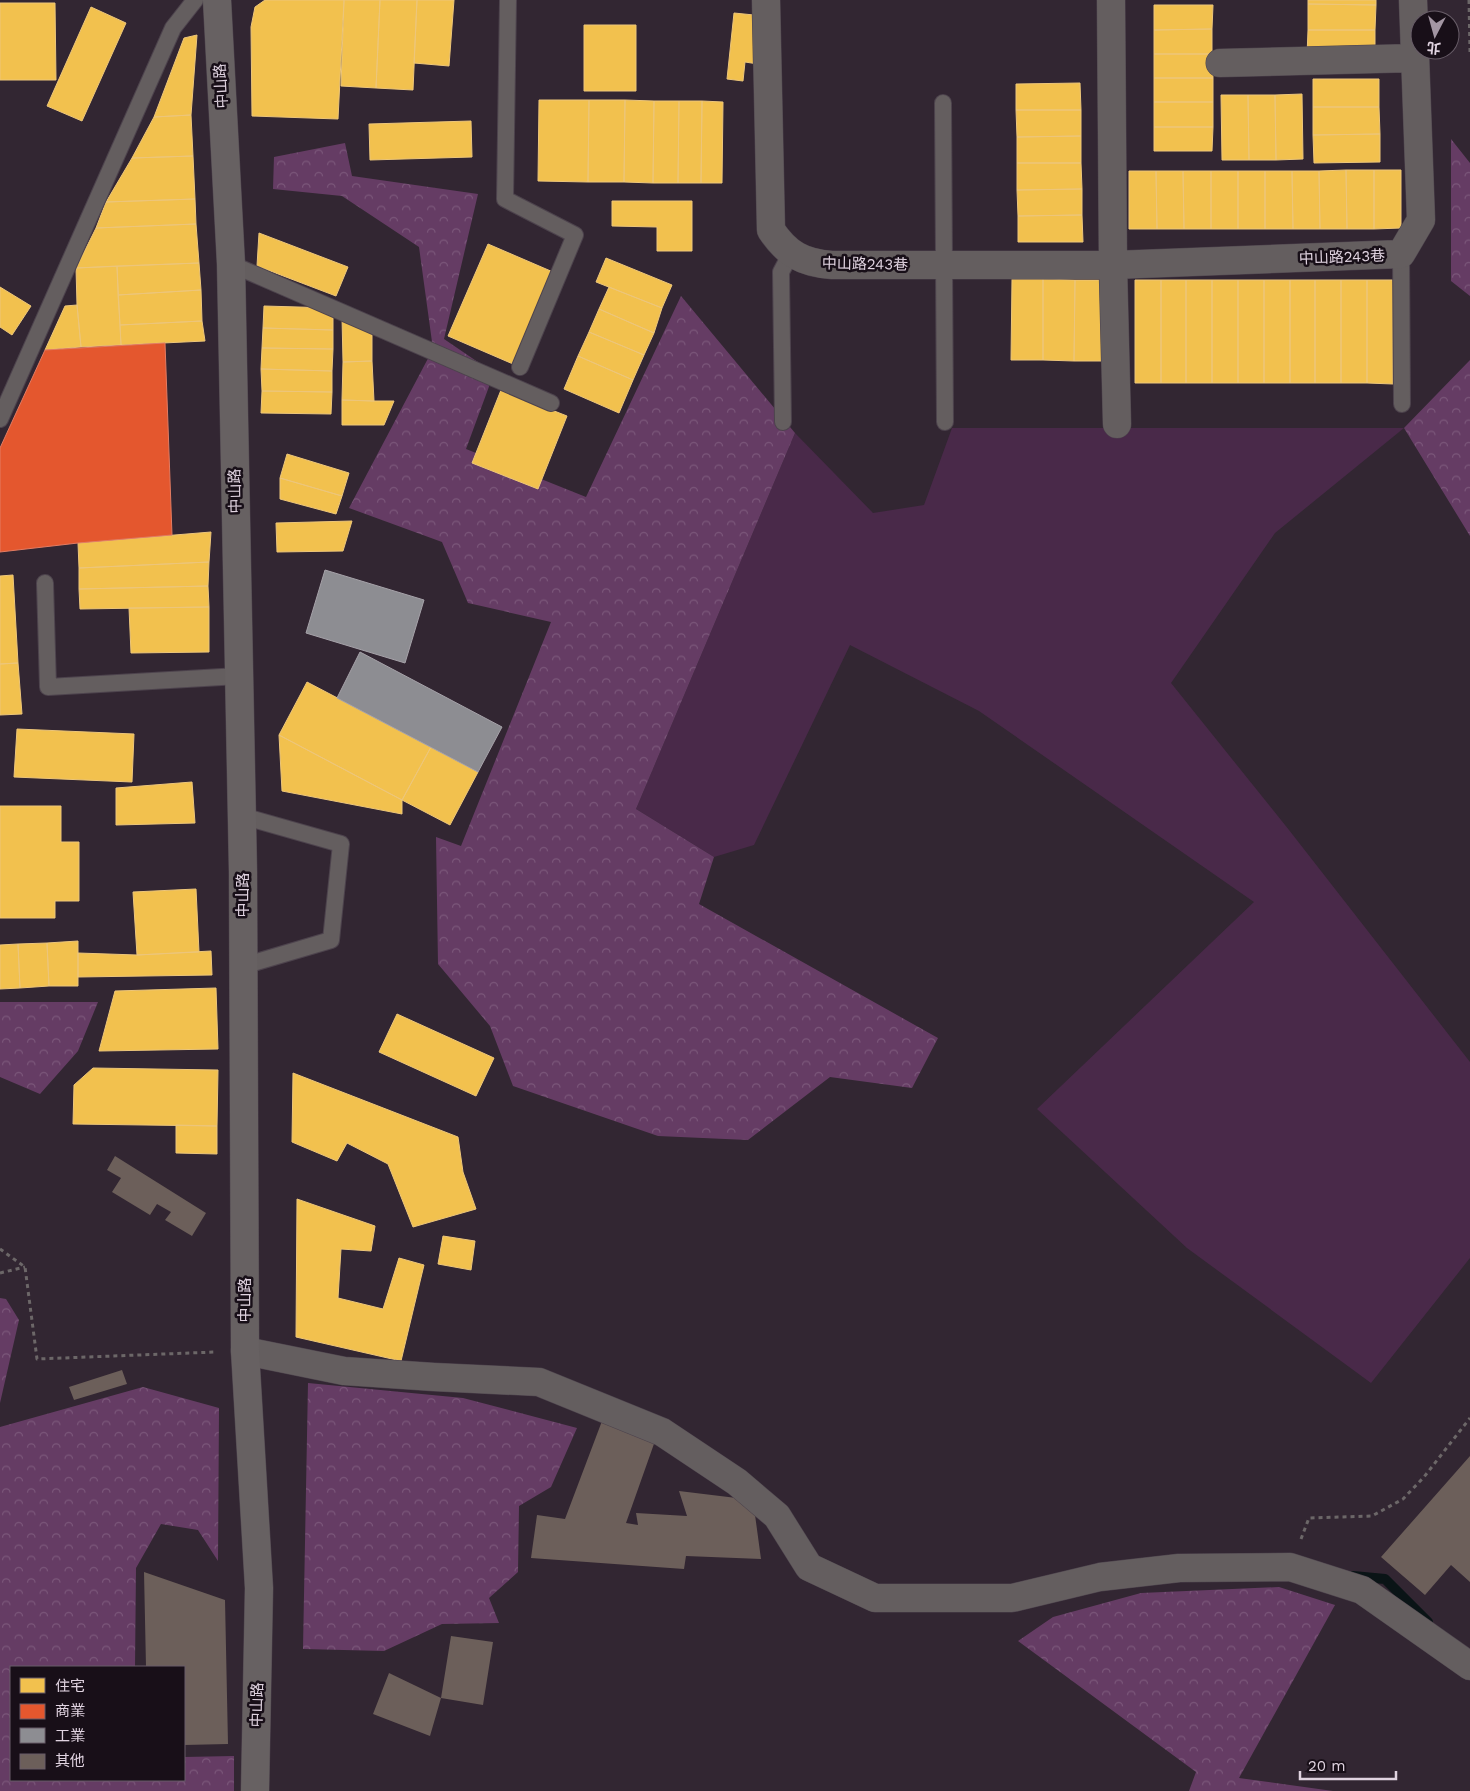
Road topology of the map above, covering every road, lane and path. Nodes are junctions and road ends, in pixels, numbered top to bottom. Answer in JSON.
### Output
{"nodes":[{"id":1,"x":195,"y":0,"type":"edge"},
{"id":2,"x":217,"y":0,"type":"edge"},
{"id":3,"x":508,"y":0,"type":"edge"},
{"id":4,"x":766,"y":0,"type":"edge"},
{"id":5,"x":1111,"y":0,"type":"edge"},
{"id":6,"x":1469,"y":0,"type":"edge"},
{"id":7,"x":1470,"y":52,"type":"edge"},
{"id":8,"x":1410,"y":58,"type":"edge"},
{"id":9,"x":1415,"y":60,"type":"edge"},
{"id":10,"x":1220,"y":63,"type":"dead end"},
{"id":11,"x":944,"y":103,"type":"dead end"},
{"id":12,"x":791,"y":253,"type":"junction"},
{"id":13,"x":1401,"y":254,"type":"junction"},
{"id":14,"x":231,"y":264,"type":"junction"},
{"id":15,"x":944,"y":264,"type":"junction"},
{"id":16,"x":1112,"y":265,"type":"junction"},
{"id":17,"x":520,"y":367,"type":"dead end"},
{"id":18,"x":551,"y":403,"type":"dead end"},
{"id":19,"x":1402,"y":404,"type":"dead end"},
{"id":20,"x":0,"y":419,"type":"edge"},
{"id":21,"x":783,"y":422,"type":"dead end"},
{"id":22,"x":945,"y":422,"type":"dead end"},
{"id":23,"x":1117,"y":424,"type":"dead end"},
{"id":24,"x":45,"y":584,"type":"dead end"},
{"id":25,"x":239,"y":676,"type":"junction"},
{"id":26,"x":242,"y":816,"type":"junction"},
{"id":27,"x":243,"y":966,"type":"junction"},
{"id":28,"x":0,"y":1249,"type":"edge"},
{"id":29,"x":25,"y":1267,"type":"junction"},
{"id":30,"x":0,"y":1273,"type":"edge"},
{"id":31,"x":245,"y":1351,"type":"junction"},
{"id":32,"x":1470,"y":1418,"type":"edge"},
{"id":33,"x":1290,"y":1567,"type":"junction"},
{"id":34,"x":1470,"y":1666,"type":"edge"},
{"id":35,"x":255,"y":1791,"type":"edge"}],
"edges":[{"from":1,"to":20,"type":"lane"},
{"from":2,"to":14,"type":"main road","name":"中山路"},
{"from":3,"to":17,"type":"lane"},
{"from":4,"to":12,"type":"street","name":"中山路243巷"},
{"from":5,"to":16,"type":"street"},
{"from":6,"to":7,"type":"path"},
{"from":8,"to":10,"type":"street"},
{"from":9,"to":13,"type":"street","name":"中山路243巷"},
{"from":11,"to":15,"type":"lane"},
{"from":12,"to":15,"type":"street","name":"中山路243巷"},
{"from":12,"to":21,"type":"lane"},
{"from":13,"to":16,"type":"street","name":"中山路243巷"},
{"from":13,"to":19,"type":"lane"},
{"from":14,"to":18,"type":"lane"},
{"from":14,"to":25,"type":"main road","name":"中山路"},
{"from":15,"to":16,"type":"street","name":"中山路243巷"},
{"from":15,"to":22,"type":"lane"},
{"from":16,"to":23,"type":"street"},
{"from":24,"to":25,"type":"lane"},
{"from":25,"to":26,"type":"main road","name":"中山路"},
{"from":26,"to":27,"type":"main road","name":"中山路"},
{"from":26,"to":27,"type":"lane"},
{"from":27,"to":31,"type":"main road","name":"中山路"},
{"from":28,"to":29,"type":"path"},
{"from":29,"to":30,"type":"path"},
{"from":29,"to":31,"type":"path"},
{"from":31,"to":33,"type":"street"},
{"from":31,"to":35,"type":"main road","name":"中山路"},
{"from":32,"to":33,"type":"path"},
{"from":33,"to":34,"type":"street"}]}
